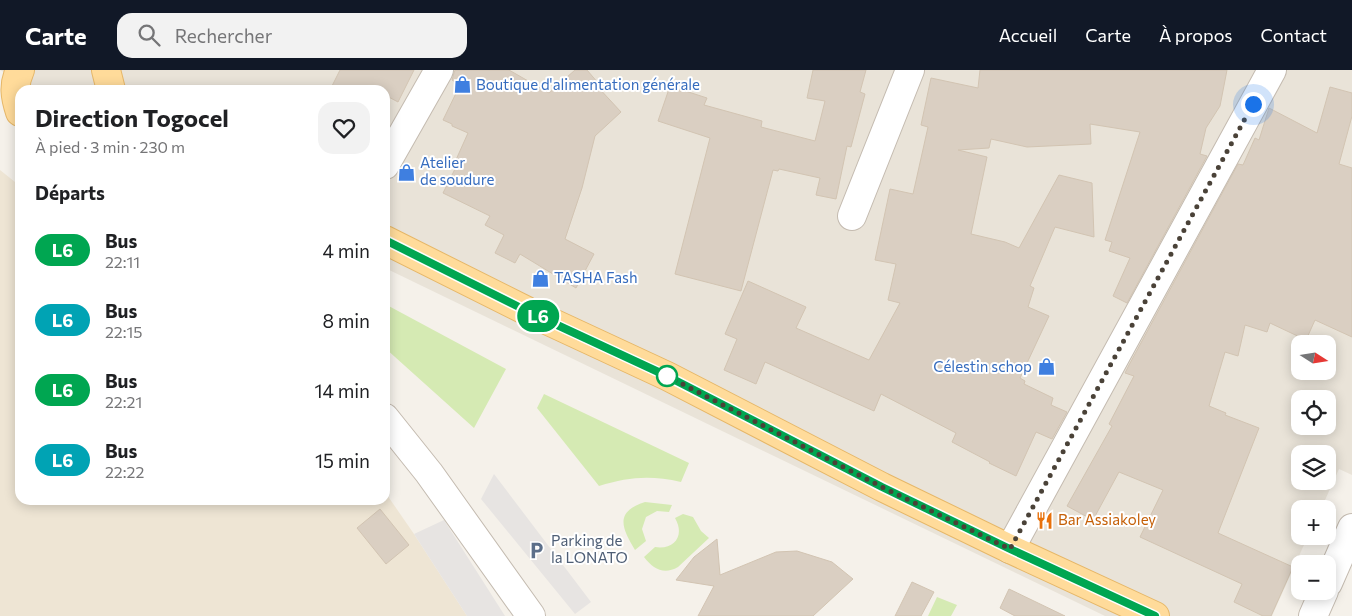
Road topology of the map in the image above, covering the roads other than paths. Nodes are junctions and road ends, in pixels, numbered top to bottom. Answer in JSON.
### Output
{"nodes":[{"id":1,"x":439,"y":70,"type":"edge"},
{"id":2,"x":910,"y":70,"type":"edge"},
{"id":3,"x":1272,"y":70,"type":"edge"},
{"id":4,"x":390,"y":156,"type":"edge"},
{"id":5,"x":852,"y":216,"type":"dead end"},
{"id":6,"x":390,"y":242,"type":"edge"},
{"id":7,"x":390,"y":424,"type":"edge"},
{"id":8,"x":1352,"y":528,"type":"edge"},
{"id":9,"x":1010,"y":549,"type":"junction"},
{"id":10,"x":1336,"y":565,"type":"edge"},
{"id":11,"x":1320,"y":600,"type":"edge"},
{"id":12,"x":531,"y":616,"type":"edge"},
{"id":13,"x":1155,"y":616,"type":"edge"},
{"id":14,"x":1313,"y":616,"type":"edge"}],
"edges":[{"from":1,"to":4,"type":"street"},
{"from":2,"to":5,"type":"street"},
{"from":3,"to":9,"type":"street"},
{"from":6,"to":9,"type":"main road"},
{"from":7,"to":12,"type":"street"},
{"from":8,"to":10,"type":"street"},
{"from":9,"to":13,"type":"main road"},
{"from":11,"to":14,"type":"street"}]}
